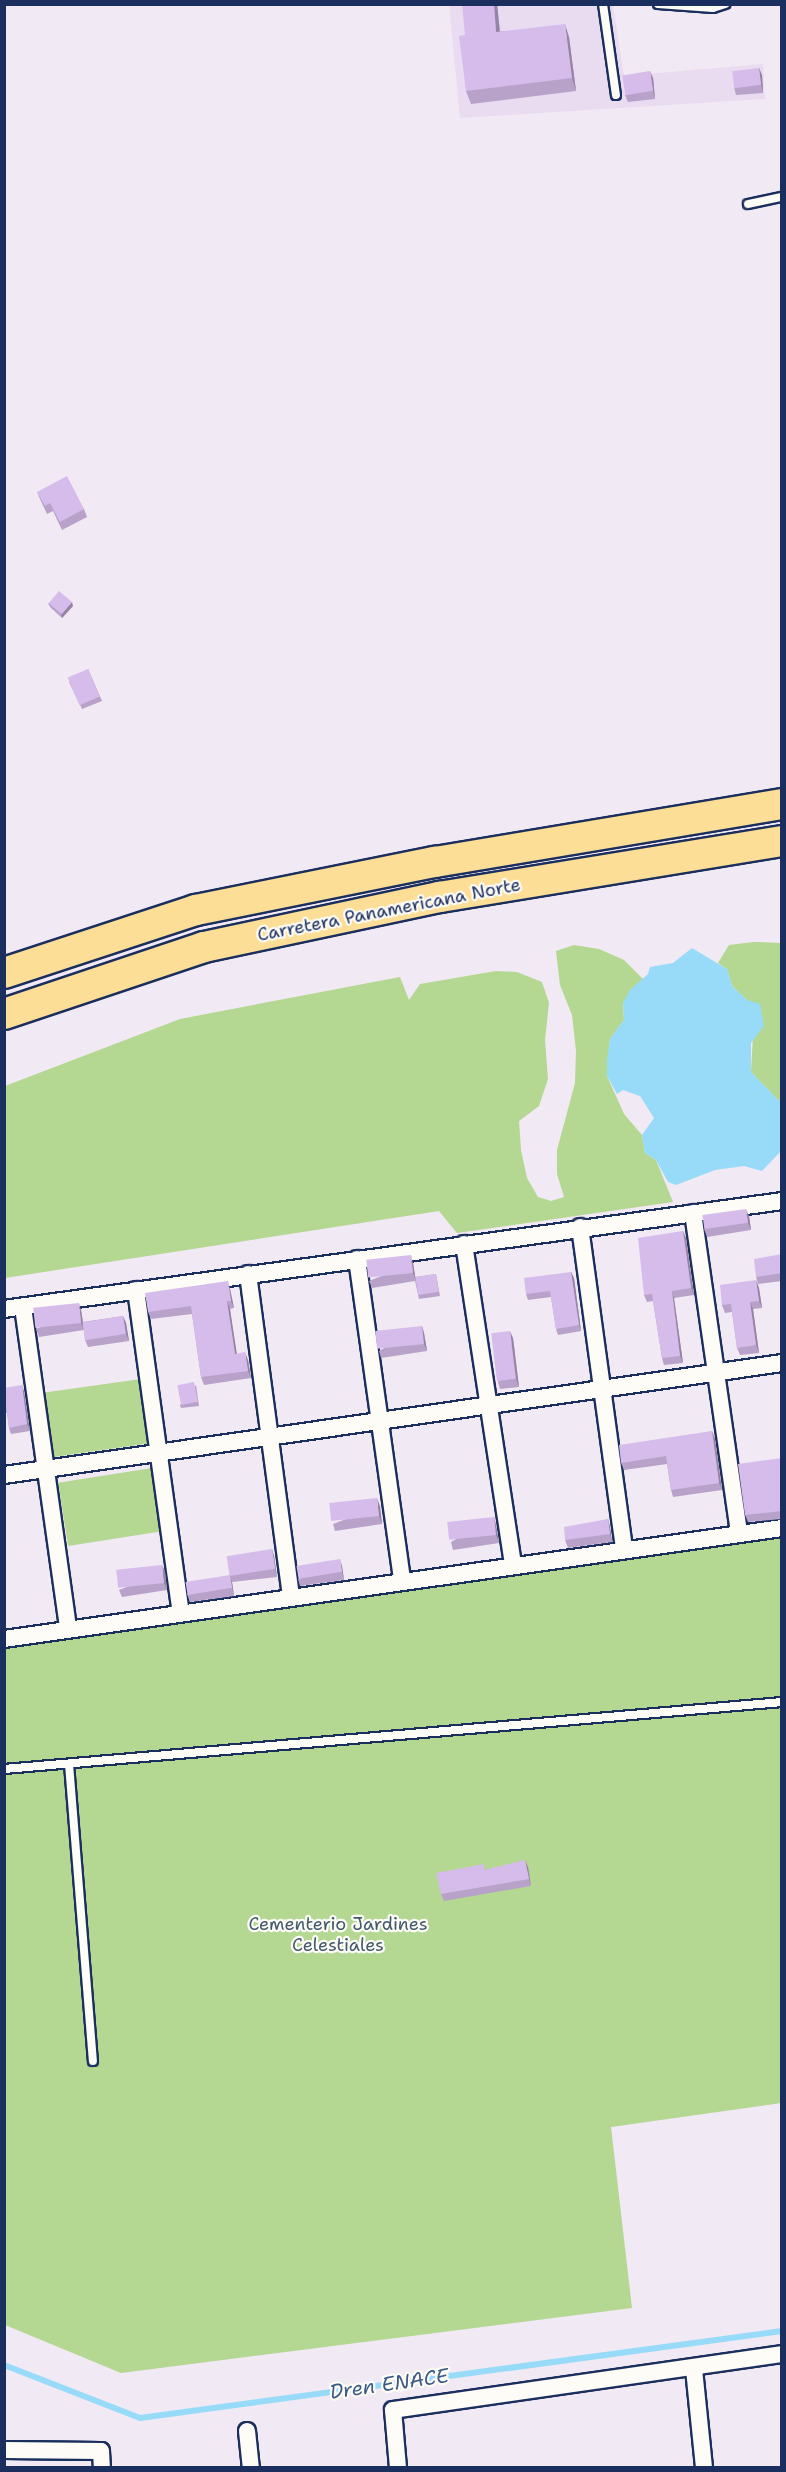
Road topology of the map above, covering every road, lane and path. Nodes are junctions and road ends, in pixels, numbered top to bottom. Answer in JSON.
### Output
{"nodes":[{"id":1,"x":603,"y":4,"type":"edge"},
{"id":2,"x":658,"y":4,"type":"edge"},
{"id":3,"x":725,"y":4,"type":"edge"},
{"id":4,"x":616,"y":95,"type":"dead end"},
{"id":5,"x":782,"y":197,"type":"edge"},
{"id":6,"x":747,"y":204,"type":"dead end"},
{"id":7,"x":782,"y":787,"type":"edge"},
{"id":8,"x":782,"y":804,"type":"edge"},
{"id":9,"x":697,"y":818,"type":"junction"},
{"id":10,"x":782,"y":841,"type":"edge"},
{"id":11,"x":4,"y":973,"type":"edge"},
{"id":12,"x":4,"y":1014,"type":"edge"},
{"id":13,"x":782,"y":1201,"type":"edge"},
{"id":14,"x":693,"y":1213,"type":"junction"},
{"id":15,"x":580,"y":1227,"type":"junction"},
{"id":16,"x":464,"y":1244,"type":"junction"},
{"id":17,"x":357,"y":1259,"type":"junction"},
{"id":18,"x":248,"y":1274,"type":"junction"},
{"id":19,"x":136,"y":1290,"type":"junction"},
{"id":20,"x":23,"y":1307,"type":"junction"},
{"id":21,"x":4,"y":1310,"type":"edge"},
{"id":22,"x":782,"y":1363,"type":"edge"},
{"id":23,"x":716,"y":1373,"type":"junction"},
{"id":24,"x":602,"y":1389,"type":"junction"},
{"id":25,"x":489,"y":1405,"type":"junction"},
{"id":26,"x":380,"y":1421,"type":"junction"},
{"id":27,"x":269,"y":1437,"type":"junction"},
{"id":28,"x":159,"y":1453,"type":"junction"},
{"id":29,"x":46,"y":1469,"type":"junction"},
{"id":30,"x":4,"y":1474,"type":"edge"},
{"id":31,"x":782,"y":1528,"type":"edge"},
{"id":32,"x":739,"y":1534,"type":"junction"},
{"id":33,"x":624,"y":1550,"type":"junction"},
{"id":34,"x":513,"y":1565,"type":"junction"},
{"id":35,"x":402,"y":1581,"type":"junction"},
{"id":36,"x":291,"y":1597,"type":"junction"},
{"id":37,"x":181,"y":1613,"type":"junction"},
{"id":38,"x":68,"y":1629,"type":"junction"},
{"id":39,"x":4,"y":1639,"type":"edge"},
{"id":40,"x":782,"y":1702,"type":"edge"},
{"id":41,"x":69,"y":1764,"type":"junction"},
{"id":42,"x":4,"y":1769,"type":"edge"},
{"id":43,"x":93,"y":2061,"type":"dead end"},
{"id":44,"x":782,"y":2354,"type":"edge"},
{"id":45,"x":694,"y":2369,"type":"junction"},
{"id":46,"x":247,"y":2431,"type":"dead end"},
{"id":47,"x":4,"y":2450,"type":"edge"},
{"id":48,"x":102,"y":2468,"type":"edge"},
{"id":49,"x":251,"y":2468,"type":"edge"},
{"id":50,"x":398,"y":2468,"type":"edge"},
{"id":51,"x":704,"y":2468,"type":"edge"}],
"edges":[{"from":1,"to":4,"type":"lane"},
{"from":2,"to":3,"type":"lane"},
{"from":5,"to":6,"type":"lane"},
{"from":7,"to":9,"type":"highway"},
{"from":8,"to":9,"type":"highway","name":"Carretera Panamericana Norte"},
{"from":9,"to":11,"type":"highway","name":"Carretera Panamericana Norte"},
{"from":10,"to":12,"type":"highway","name":"Carretera Panamericana Norte"},
{"from":13,"to":14,"type":"street"},
{"from":14,"to":15,"type":"street"},
{"from":14,"to":23,"type":"street"},
{"from":15,"to":16,"type":"street"},
{"from":15,"to":24,"type":"street"},
{"from":16,"to":17,"type":"street"},
{"from":16,"to":25,"type":"street"},
{"from":17,"to":18,"type":"street"},
{"from":17,"to":26,"type":"street"},
{"from":18,"to":19,"type":"street"},
{"from":18,"to":27,"type":"street"},
{"from":19,"to":20,"type":"street"},
{"from":19,"to":28,"type":"street"},
{"from":20,"to":21,"type":"street"},
{"from":20,"to":29,"type":"street"},
{"from":22,"to":23,"type":"street"},
{"from":23,"to":24,"type":"street"},
{"from":23,"to":32,"type":"street"},
{"from":24,"to":25,"type":"street"},
{"from":24,"to":33,"type":"street"},
{"from":25,"to":26,"type":"street"},
{"from":25,"to":34,"type":"street"},
{"from":26,"to":27,"type":"street"},
{"from":26,"to":35,"type":"street"},
{"from":27,"to":28,"type":"street"},
{"from":27,"to":36,"type":"street"},
{"from":28,"to":29,"type":"street"},
{"from":28,"to":37,"type":"street"},
{"from":29,"to":30,"type":"street"},
{"from":29,"to":38,"type":"street"},
{"from":31,"to":32,"type":"street"},
{"from":32,"to":33,"type":"street"},
{"from":33,"to":34,"type":"street"},
{"from":34,"to":35,"type":"street"},
{"from":35,"to":36,"type":"street"},
{"from":36,"to":37,"type":"street"},
{"from":37,"to":38,"type":"street"},
{"from":38,"to":39,"type":"street"},
{"from":40,"to":41,"type":"lane"},
{"from":41,"to":42,"type":"lane"},
{"from":41,"to":43,"type":"lane"},
{"from":44,"to":45,"type":"street"},
{"from":45,"to":50,"type":"street"},
{"from":45,"to":51,"type":"street"},
{"from":46,"to":49,"type":"street"},
{"from":47,"to":48,"type":"street"}]}
